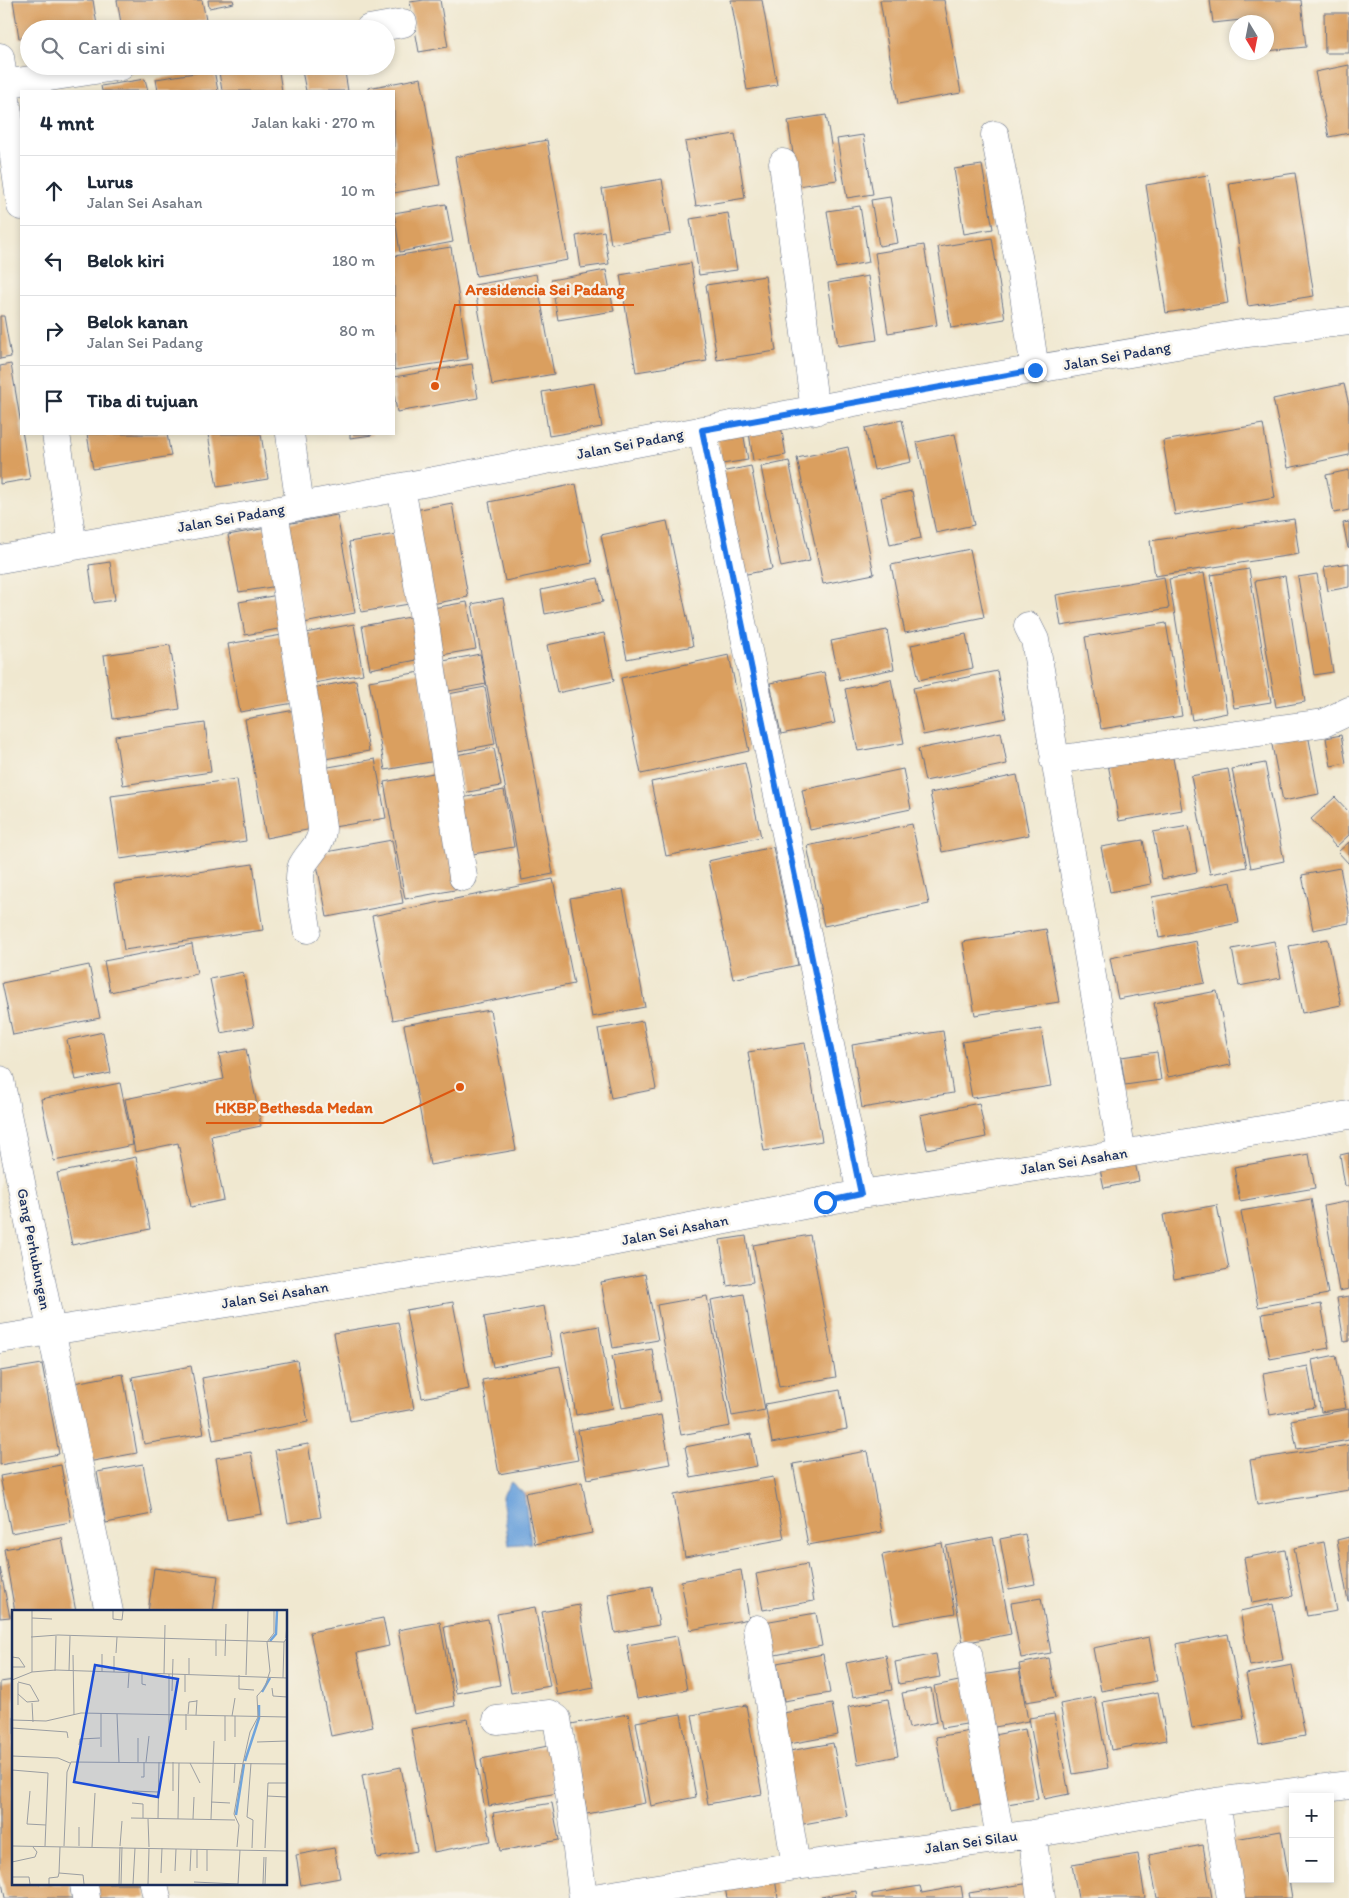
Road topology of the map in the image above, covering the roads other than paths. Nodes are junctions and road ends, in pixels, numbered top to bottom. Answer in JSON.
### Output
{"nodes":[{"id":1,"x":403,"y":24,"type":"dead end"},
{"id":2,"x":395,"y":25,"type":"edge"},
{"id":3,"x":0,"y":57,"type":"edge"},
{"id":4,"x":62,"y":75,"type":"edge"},
{"id":5,"x":4,"y":84,"type":"junction"},
{"id":6,"x":995,"y":136,"type":"dead end"},
{"id":7,"x":783,"y":164,"type":"dead end"},
{"id":8,"x":20,"y":199,"type":"edge"},
{"id":9,"x":1349,"y":320,"type":"edge"},
{"id":10,"x":1035,"y":370,"type":"junction"},
{"id":11,"x":814,"y":411,"type":"junction"},
{"id":12,"x":702,"y":430,"type":"junction"},
{"id":13,"x":56,"y":435,"type":"edge"},
{"id":14,"x":290,"y":435,"type":"edge"},
{"id":15,"x":401,"y":487,"type":"junction"},
{"id":16,"x":300,"y":506,"type":"junction"},
{"id":17,"x":274,"y":511,"type":"junction"},
{"id":18,"x":73,"y":546,"type":"junction"},
{"id":19,"x":0,"y":559,"type":"edge"},
{"id":20,"x":1028,"y":626,"type":"dead end"},
{"id":21,"x":1349,"y":711,"type":"edge"},
{"id":22,"x":1054,"y":760,"type":"junction"},
{"id":23,"x":463,"y":877,"type":"dead end"},
{"id":24,"x":307,"y":929,"type":"dead end"},
{"id":25,"x":0,"y":1080,"type":"edge"},
{"id":26,"x":1349,"y":1115,"type":"edge"},
{"id":27,"x":1122,"y":1154,"type":"junction"},
{"id":28,"x":861,"y":1194,"type":"junction"},
{"id":29,"x":51,"y":1330,"type":"junction"},
{"id":30,"x":0,"y":1339,"type":"edge"},
{"id":31,"x":109,"y":1610,"type":"edge"},
{"id":32,"x":757,"y":1629,"type":"dead end"},
{"id":33,"x":968,"y":1654,"type":"dead end"},
{"id":34,"x":497,"y":1720,"type":"dead end"},
{"id":35,"x":1349,"y":1785,"type":"edge"},
{"id":36,"x":1216,"y":1802,"type":"junction"},
{"id":37,"x":1032,"y":1834,"type":"junction"},
{"id":38,"x":1000,"y":1838,"type":"junction"},
{"id":39,"x":796,"y":1866,"type":"junction"},
{"id":40,"x":583,"y":1898,"type":"edge"},
{"id":41,"x":593,"y":1898,"type":"edge"},
{"id":42,"x":1041,"y":1898,"type":"edge"},
{"id":43,"x":1232,"y":1898,"type":"edge"}],
"edges":[{"from":1,"to":2,"type":"street"},
{"from":3,"to":5,"type":"street"},
{"from":4,"to":5,"type":"street"},
{"from":5,"to":8,"type":"street"},
{"from":6,"to":10,"type":"street"},
{"from":7,"to":11,"type":"street"},
{"from":9,"to":10,"type":"street","name":"Jalan Sei Padang"},
{"from":10,"to":11,"type":"street","name":"Jalan Sei Padang"},
{"from":11,"to":12,"type":"street","name":"Jalan Sei Padang"},
{"from":12,"to":15,"type":"street","name":"Jalan Sei Padang"},
{"from":12,"to":28,"type":"street"},
{"from":13,"to":18,"type":"street"},
{"from":14,"to":16,"type":"street"},
{"from":15,"to":16,"type":"street","name":"Jalan Sei Padang"},
{"from":15,"to":23,"type":"street"},
{"from":16,"to":17,"type":"street","name":"Jalan Sei Padang"},
{"from":17,"to":18,"type":"street","name":"Jalan Sei Padang"},
{"from":17,"to":24,"type":"street"},
{"from":18,"to":19,"type":"street","name":"Jalan Sei Padang"},
{"from":20,"to":22,"type":"street"},
{"from":21,"to":22,"type":"street"},
{"from":22,"to":27,"type":"street"},
{"from":25,"to":29,"type":"street","name":"Gang Perhubungan"},
{"from":26,"to":27,"type":"street","name":"Jalan Sei Asahan"},
{"from":27,"to":28,"type":"street","name":"Jalan Sei Asahan"},
{"from":28,"to":29,"type":"street","name":"Jalan Sei Asahan"},
{"from":29,"to":30,"type":"street","name":"Jalan Sei Asahan"},
{"from":29,"to":31,"type":"street","name":"Gang Perhubungan"},
{"from":32,"to":39,"type":"street"},
{"from":33,"to":38,"type":"street"},
{"from":34,"to":40,"type":"street"},
{"from":35,"to":36,"type":"street","name":"Jalan Sei Silau"},
{"from":36,"to":37,"type":"street","name":"Jalan Sei Silau"},
{"from":36,"to":43,"type":"street"},
{"from":37,"to":38,"type":"street","name":"Jalan Sei Silau"},
{"from":37,"to":42,"type":"street"},
{"from":38,"to":39,"type":"street","name":"Jalan Sei Silau"},
{"from":39,"to":41,"type":"street","name":"Jalan Sei Silau"}]}
